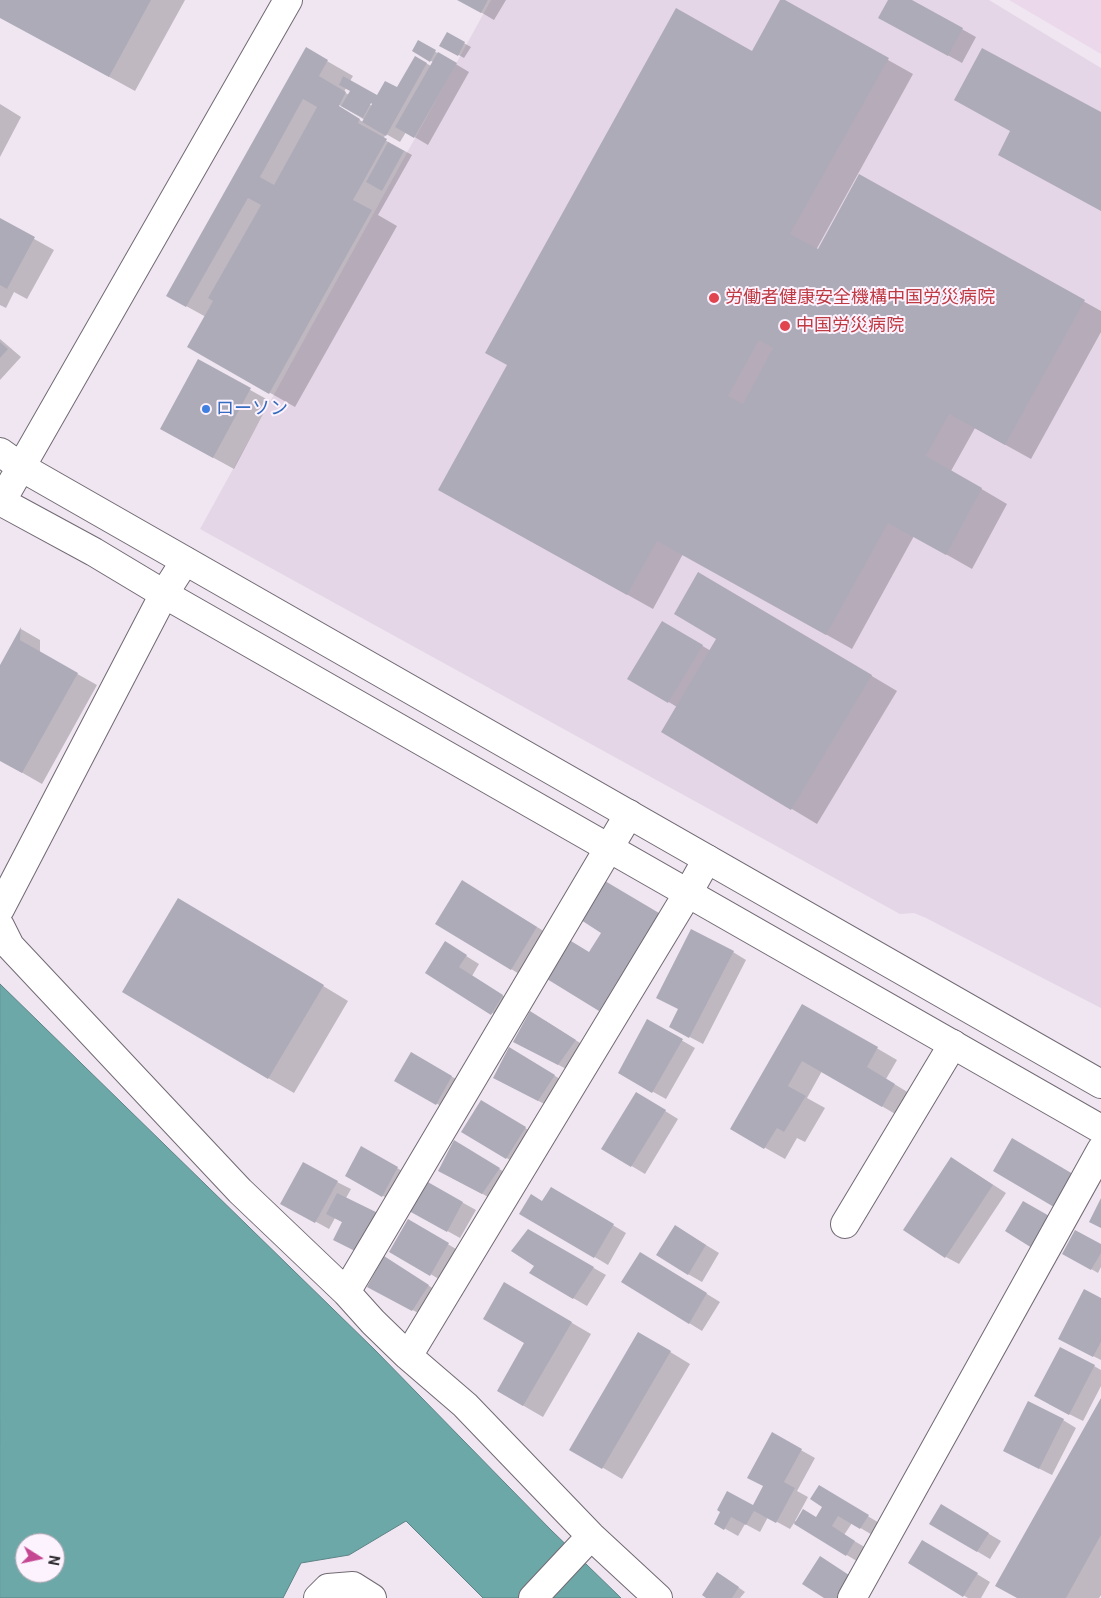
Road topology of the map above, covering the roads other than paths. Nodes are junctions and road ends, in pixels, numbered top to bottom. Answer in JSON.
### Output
{"nodes":[{"id":1,"x":288,"y":0,"type":"edge"},
{"id":2,"x":11,"y":460,"type":"edge"},
{"id":3,"x":0,"y":502,"type":"edge"},
{"id":4,"x":185,"y":561,"type":"junction"},
{"id":5,"x":164,"y":594,"type":"junction"},
{"id":6,"x":629,"y":814,"type":"junction"},
{"id":7,"x":609,"y":848,"type":"junction"},
{"id":8,"x":707,"y":859,"type":"junction"},
{"id":9,"x":688,"y":892,"type":"junction"},
{"id":10,"x":0,"y":909,"type":"edge"},
{"id":11,"x":0,"y":926,"type":"edge"},
{"id":12,"x":855,"y":944,"type":"junction"},
{"id":13,"x":836,"y":977,"type":"junction"},
{"id":14,"x":953,"y":1044,"type":"junction"},
{"id":15,"x":1101,"y":1084,"type":"edge"},
{"id":16,"x":1101,"y":1129,"type":"edge"},
{"id":17,"x":1101,"y":1150,"type":"edge"},
{"id":18,"x":845,"y":1224,"type":"dead end"},
{"id":19,"x":346,"y":1292,"type":"junction"},
{"id":20,"x":408,"y":1356,"type":"junction"},
{"id":21,"x":591,"y":1536,"type":"junction"},
{"id":22,"x":318,"y":1598,"type":"edge"},
{"id":23,"x":372,"y":1598,"type":"edge"},
{"id":24,"x":533,"y":1598,"type":"edge"},
{"id":25,"x":658,"y":1598,"type":"edge"},
{"id":26,"x":852,"y":1598,"type":"edge"}],
"edges":[{"from":1,"to":2,"type":"street"},
{"from":2,"to":3,"type":"street"},
{"from":2,"to":4,"type":"street"},
{"from":3,"to":5,"type":"street"},
{"from":4,"to":5,"type":"street"},
{"from":4,"to":6,"type":"street"},
{"from":5,"to":7,"type":"street"},
{"from":5,"to":10,"type":"street"},
{"from":6,"to":7,"type":"street"},
{"from":6,"to":8,"type":"street"},
{"from":7,"to":9,"type":"street"},
{"from":7,"to":19,"type":"street"},
{"from":8,"to":9,"type":"street"},
{"from":8,"to":12,"type":"street"},
{"from":9,"to":13,"type":"street"},
{"from":9,"to":20,"type":"street"},
{"from":11,"to":19,"type":"street"},
{"from":12,"to":13,"type":"street"},
{"from":12,"to":15,"type":"street"},
{"from":13,"to":14,"type":"street"},
{"from":14,"to":16,"type":"street"},
{"from":14,"to":18,"type":"street"},
{"from":17,"to":26,"type":"street"},
{"from":19,"to":20,"type":"street"},
{"from":20,"to":21,"type":"street"},
{"from":21,"to":24,"type":"street"},
{"from":21,"to":25,"type":"street"},
{"from":22,"to":23,"type":"street"}]}
